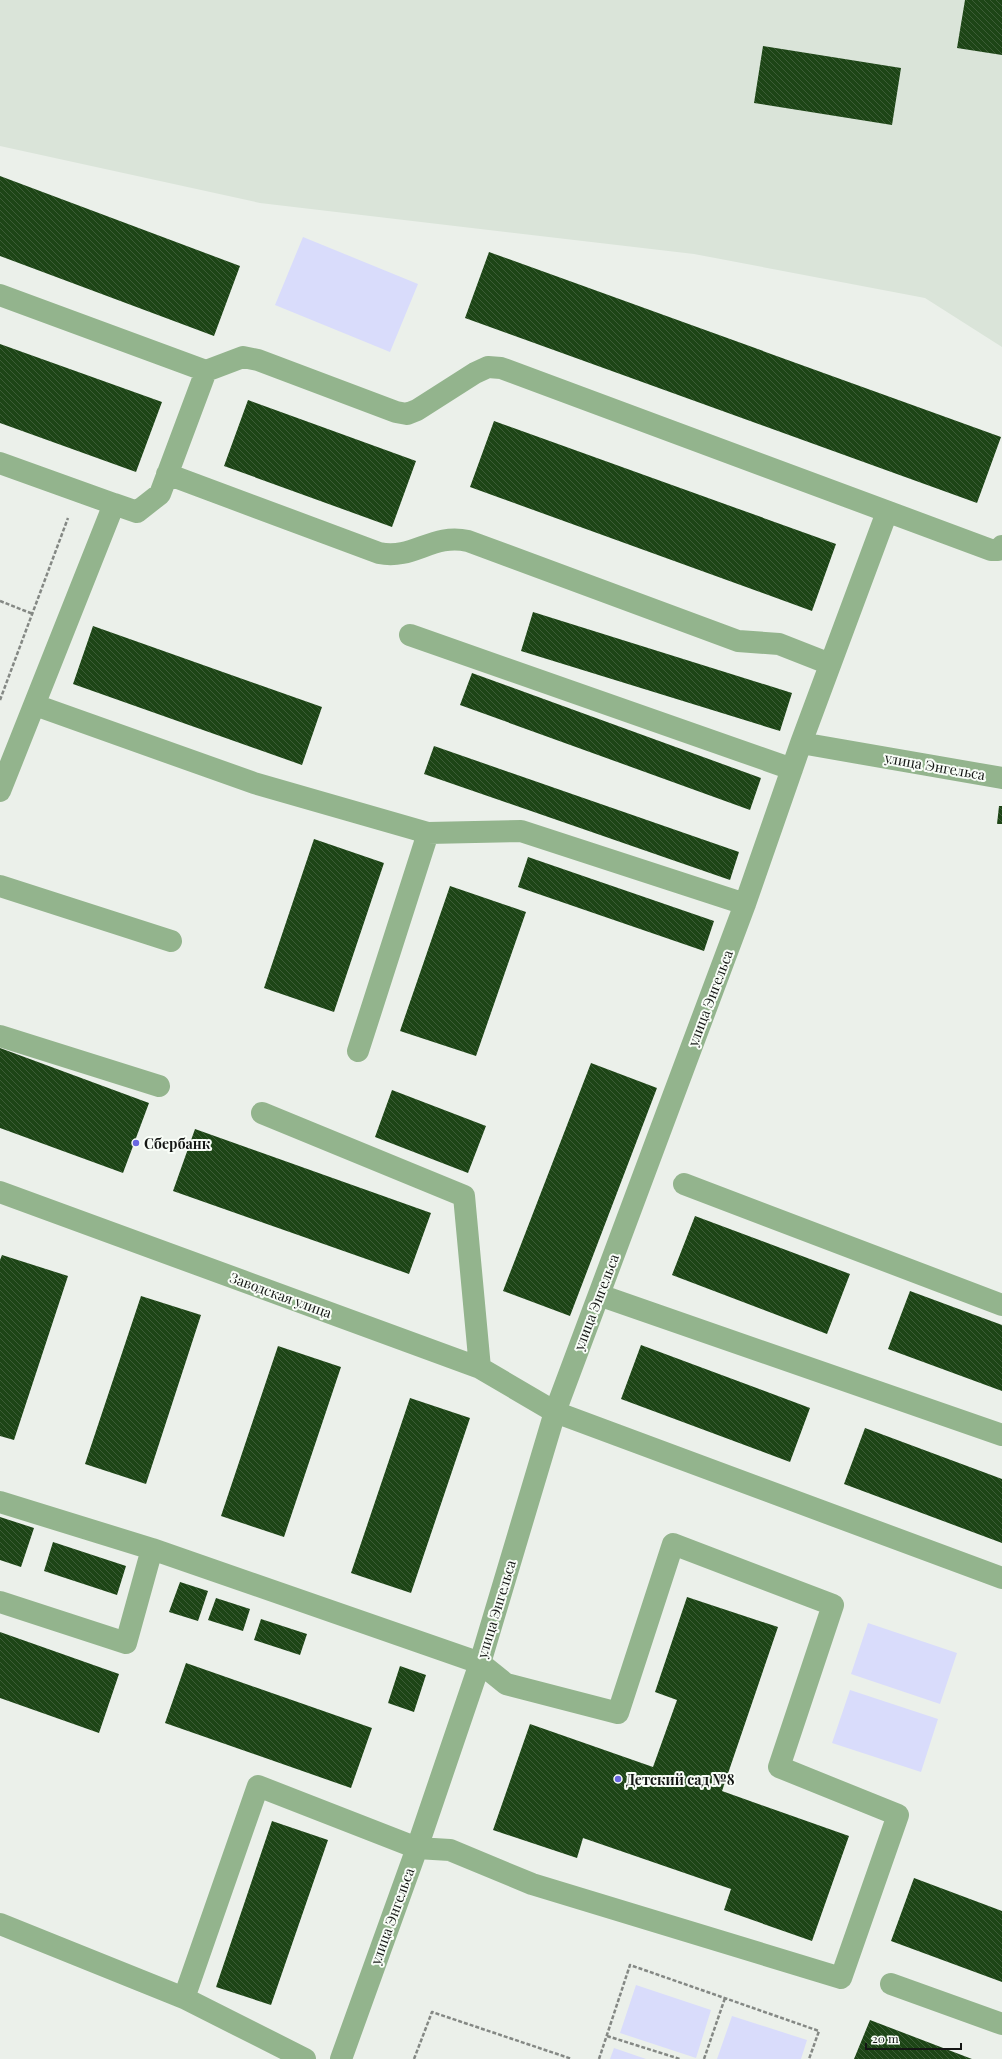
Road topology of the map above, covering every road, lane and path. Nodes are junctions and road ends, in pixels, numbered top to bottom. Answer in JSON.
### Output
{"nodes":[{"id":1,"x":0,"y":295,"type":"edge"},
{"id":2,"x":206,"y":371,"type":"junction"},
{"id":3,"x":0,"y":464,"type":"edge"},
{"id":4,"x":167,"y":474,"type":"junction"},
{"id":5,"x":77,"y":491,"type":"junction"},
{"id":6,"x":114,"y":504,"type":"junction"},
{"id":7,"x":887,"y":512,"type":"junction"},
{"id":8,"x":1002,"y":546,"type":"edge"},
{"id":9,"x":0,"y":601,"type":"edge"},
{"id":10,"x":33,"y":614,"type":"junction"},
{"id":11,"x":410,"y":635,"type":"dead end"},
{"id":12,"x":830,"y":664,"type":"junction"},
{"id":13,"x":0,"y":700,"type":"edge"},
{"id":14,"x":34,"y":705,"type":"junction"},
{"id":15,"x":801,"y":743,"type":"junction"},
{"id":16,"x":792,"y":769,"type":"junction"},
{"id":17,"x":1002,"y":778,"type":"edge"},
{"id":18,"x":0,"y":791,"type":"edge"},
{"id":19,"x":428,"y":834,"type":"junction"},
{"id":20,"x":0,"y":886,"type":"edge"},
{"id":21,"x":745,"y":904,"type":"junction"},
{"id":22,"x":171,"y":941,"type":"dead end"},
{"id":23,"x":0,"y":1036,"type":"edge"},
{"id":24,"x":358,"y":1051,"type":"dead end"},
{"id":25,"x":159,"y":1086,"type":"dead end"},
{"id":26,"x":262,"y":1113,"type":"dead end"},
{"id":27,"x":684,"y":1184,"type":"dead end"},
{"id":28,"x":0,"y":1192,"type":"edge"},
{"id":29,"x":599,"y":1295,"type":"junction"},
{"id":30,"x":1002,"y":1305,"type":"edge"},
{"id":31,"x":480,"y":1368,"type":"junction"},
{"id":32,"x":555,"y":1412,"type":"junction"},
{"id":33,"x":1002,"y":1435,"type":"edge"},
{"id":34,"x":0,"y":1502,"type":"edge"},
{"id":35,"x":152,"y":1549,"type":"junction"},
{"id":36,"x":1002,"y":1578,"type":"edge"},
{"id":37,"x":0,"y":1602,"type":"edge"},
{"id":38,"x":480,"y":1663,"type":"junction"},
{"id":39,"x":417,"y":1848,"type":"junction"},
{"id":40,"x":0,"y":1924,"type":"edge"},
{"id":41,"x":892,"y":1984,"type":"dead end"},
{"id":42,"x":184,"y":1998,"type":"junction"},
{"id":43,"x":726,"y":1998,"type":"junction"},
{"id":44,"x":1002,"y":2024,"type":"edge"},
{"id":45,"x":607,"y":2036,"type":"junction"},
{"id":46,"x":305,"y":2059,"type":"edge"},
{"id":47,"x":341,"y":2059,"type":"edge"},
{"id":48,"x":414,"y":2059,"type":"edge"},
{"id":49,"x":572,"y":2059,"type":"edge"},
{"id":50,"x":599,"y":2059,"type":"edge"},
{"id":51,"x":680,"y":2059,"type":"edge"},
{"id":52,"x":704,"y":2059,"type":"edge"},
{"id":53,"x":809,"y":2059,"type":"edge"}],
"edges":[{"from":1,"to":2,"type":"street"},
{"from":2,"to":4,"type":"street"},
{"from":2,"to":7,"type":"street"},
{"from":3,"to":5,"type":"street"},
{"from":4,"to":6,"type":"street"},
{"from":4,"to":12,"type":"street"},
{"from":5,"to":6,"type":"street"},
{"from":5,"to":10,"type":"path"},
{"from":6,"to":14,"type":"street"},
{"from":7,"to":8,"type":"street"},
{"from":7,"to":12,"type":"street"},
{"from":9,"to":10,"type":"path"},
{"from":10,"to":13,"type":"path"},
{"from":11,"to":16,"type":"street"},
{"from":12,"to":15,"type":"street"},
{"from":14,"to":18,"type":"street"},
{"from":14,"to":19,"type":"street"},
{"from":15,"to":16,"type":"street","name":"улица Энгельса"},
{"from":15,"to":17,"type":"street","name":"улица Энгельса"},
{"from":16,"to":21,"type":"street","name":"улица Энгельса"},
{"from":19,"to":21,"type":"street"},
{"from":19,"to":24,"type":"street"},
{"from":20,"to":22,"type":"street"},
{"from":21,"to":29,"type":"street","name":"улица Энгельса"},
{"from":23,"to":25,"type":"street"},
{"from":26,"to":31,"type":"street"},
{"from":27,"to":30,"type":"street"},
{"from":28,"to":31,"type":"street","name":"Заводская улица"},
{"from":29,"to":32,"type":"street","name":"улица Энгельса"},
{"from":29,"to":33,"type":"street"},
{"from":31,"to":32,"type":"street","name":"Заводская улица"},
{"from":32,"to":36,"type":"street","name":"Заводская улица"},
{"from":32,"to":38,"type":"street","name":"улица Энгельса"},
{"from":34,"to":35,"type":"street"},
{"from":35,"to":37,"type":"street"},
{"from":35,"to":38,"type":"street"},
{"from":38,"to":39,"type":"street","name":"улица Энгельса"},
{"from":38,"to":39,"type":"street"},
{"from":39,"to":42,"type":"street"},
{"from":39,"to":47,"type":"street","name":"улица Энгельса"},
{"from":40,"to":42,"type":"street"},
{"from":41,"to":44,"type":"street"},
{"from":42,"to":46,"type":"street"},
{"from":43,"to":45,"type":"path"},
{"from":43,"to":52,"type":"path"},
{"from":43,"to":53,"type":"path"},
{"from":45,"to":50,"type":"path"},
{"from":45,"to":51,"type":"path"},
{"from":48,"to":49,"type":"path"}]}
